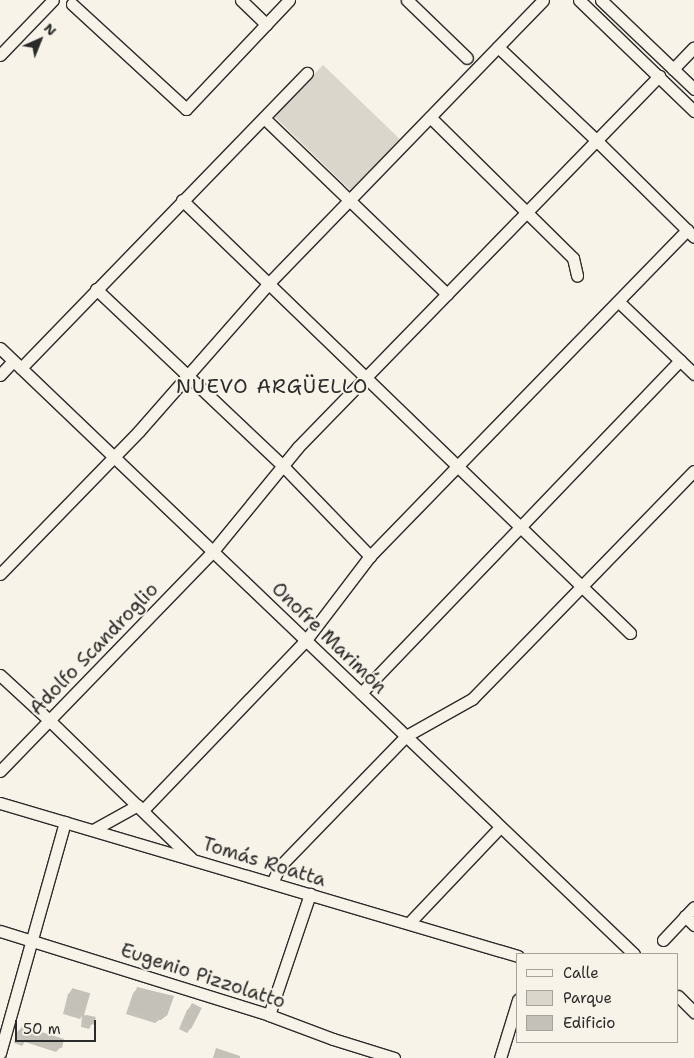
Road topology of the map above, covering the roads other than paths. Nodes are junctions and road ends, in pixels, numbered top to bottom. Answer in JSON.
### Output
{"nodes":[{"id":1,"x":53,"y":0,"type":"edge"},
{"id":2,"x":241,"y":0,"type":"edge"},
{"id":3,"x":289,"y":0,"type":"edge"},
{"id":4,"x":407,"y":0,"type":"edge"},
{"id":5,"x":543,"y":0,"type":"edge"},
{"id":6,"x":579,"y":0,"type":"edge"},
{"id":7,"x":601,"y":0,"type":"edge"},
{"id":8,"x":72,"y":4,"type":"dead end"},
{"id":9,"x":266,"y":24,"type":"junction"},
{"id":10,"x":498,"y":47,"type":"junction"},
{"id":11,"x":694,"y":47,"type":"edge"},
{"id":12,"x":0,"y":55,"type":"edge"},
{"id":13,"x":467,"y":58,"type":"dead end"},
{"id":14,"x":673,"y":69,"type":"junction"},
{"id":15,"x":306,"y":73,"type":"dead end"},
{"id":16,"x":659,"y":76,"type":"junction"},
{"id":17,"x":694,"y":89,"type":"edge"},
{"id":18,"x":694,"y":111,"type":"edge"},
{"id":19,"x":430,"y":117,"type":"junction"},
{"id":20,"x":264,"y":118,"type":"junction"},
{"id":21,"x":597,"y":141,"type":"junction"},
{"id":22,"x":182,"y":200,"type":"junction"},
{"id":23,"x":350,"y":200,"type":"junction"},
{"id":24,"x":526,"y":211,"type":"junction"},
{"id":25,"x":691,"y":234,"type":"edge"},
{"id":26,"x":577,"y":276,"type":"dead end"},
{"id":27,"x":268,"y":284,"type":"junction"},
{"id":28,"x":96,"y":289,"type":"junction"},
{"id":29,"x":447,"y":294,"type":"junction"},
{"id":30,"x":619,"y":302,"type":"junction"},
{"id":31,"x":0,"y":348,"type":"edge"},
{"id":32,"x":680,"y":360,"type":"junction"},
{"id":33,"x":17,"y":365,"type":"junction"},
{"id":34,"x":694,"y":374,"type":"edge"},
{"id":35,"x":0,"y":375,"type":"edge"},
{"id":36,"x":186,"y":376,"type":"junction"},
{"id":37,"x":365,"y":378,"type":"junction"},
{"id":38,"x":114,"y":458,"type":"junction"},
{"id":39,"x":282,"y":465,"type":"junction"},
{"id":40,"x":457,"y":466,"type":"junction"},
{"id":41,"x":694,"y":471,"type":"edge"},
{"id":42,"x":520,"y":528,"type":"junction"},
{"id":43,"x":213,"y":551,"type":"junction"},
{"id":44,"x":370,"y":556,"type":"junction"},
{"id":45,"x":0,"y":574,"type":"edge"},
{"id":46,"x":581,"y":586,"type":"junction"},
{"id":47,"x":630,"y":633,"type":"dead end"},
{"id":48,"x":306,"y":640,"type":"junction"},
{"id":49,"x":0,"y":675,"type":"edge"},
{"id":50,"x":361,"y":693,"type":"junction"},
{"id":51,"x":49,"y":720,"type":"junction"},
{"id":52,"x":406,"y":736,"type":"junction"},
{"id":53,"x":0,"y":771,"type":"edge"},
{"id":54,"x":0,"y":803,"type":"edge"},
{"id":55,"x":141,"y":808,"type":"junction"},
{"id":56,"x":65,"y":822,"type":"junction"},
{"id":57,"x":500,"y":826,"type":"junction"},
{"id":58,"x":93,"y":830,"type":"junction"},
{"id":59,"x":192,"y":859,"type":"junction"},
{"id":60,"x":272,"y":883,"type":"junction"},
{"id":61,"x":310,"y":894,"type":"junction"},
{"id":62,"x":694,"y":906,"type":"edge"},
{"id":63,"x":684,"y":916,"type":"junction"},
{"id":64,"x":409,"y":924,"type":"junction"},
{"id":65,"x":694,"y":925,"type":"edge"},
{"id":66,"x":0,"y":931,"type":"edge"},
{"id":67,"x":33,"y":940,"type":"junction"},
{"id":68,"x":663,"y":940,"type":"dead end"},
{"id":69,"x":633,"y":953,"type":"edge"},
{"id":70,"x":516,"y":955,"type":"edge"},
{"id":71,"x":679,"y":998,"type":"edge"},
{"id":72,"x":516,"y":1006,"type":"edge"},
{"id":73,"x":694,"y":1012,"type":"edge"},
{"id":74,"x":269,"y":1015,"type":"junction"},
{"id":75,"x":0,"y":1052,"type":"edge"},
{"id":76,"x":394,"y":1058,"type":"edge"},
{"id":77,"x":500,"y":1058,"type":"edge"}],
"edges":[{"from":1,"to":12,"type":"street"},
{"from":2,"to":9,"type":"street"},
{"from":3,"to":9,"type":"street"},
{"from":4,"to":13,"type":"street"},
{"from":5,"to":10,"type":"street"},
{"from":6,"to":16,"type":"street"},
{"from":7,"to":14,"type":"street"},
{"from":8,"to":9,"type":"street"},
{"from":10,"to":19,"type":"street"},
{"from":10,"to":21,"type":"street"},
{"from":11,"to":14,"type":"street"},
{"from":14,"to":17,"type":"street"},
{"from":15,"to":20,"type":"street"},
{"from":16,"to":18,"type":"street"},
{"from":16,"to":21,"type":"street","name":"Adolfo Scandroglio"},
{"from":19,"to":23,"type":"street"},
{"from":19,"to":24,"type":"street"},
{"from":20,"to":22,"type":"street"},
{"from":20,"to":23,"type":"street"},
{"from":21,"to":24,"type":"street","name":"Adolfo Scandroglio"},
{"from":21,"to":25,"type":"street"},
{"from":22,"to":27,"type":"street"},
{"from":22,"to":28,"type":"street"},
{"from":23,"to":27,"type":"street"},
{"from":23,"to":29,"type":"street"},
{"from":24,"to":26,"type":"street"},
{"from":24,"to":29,"type":"street","name":"Adolfo Scandroglio"},
{"from":25,"to":30,"type":"street"},
{"from":27,"to":36,"type":"street"},
{"from":27,"to":37,"type":"street"},
{"from":28,"to":33,"type":"street"},
{"from":28,"to":36,"type":"street"},
{"from":29,"to":37,"type":"street","name":"Adolfo Scandroglio"},
{"from":30,"to":32,"type":"street"},
{"from":30,"to":40,"type":"street"},
{"from":31,"to":33,"type":"street","name":"Onofre Marimón"},
{"from":32,"to":34,"type":"street"},
{"from":32,"to":42,"type":"street"},
{"from":33,"to":35,"type":"street"},
{"from":33,"to":38,"type":"street","name":"Onofre Marimón"},
{"from":36,"to":38,"type":"street"},
{"from":36,"to":39,"type":"street"},
{"from":37,"to":39,"type":"street","name":"Adolfo Scandroglio"},
{"from":37,"to":40,"type":"street"},
{"from":38,"to":43,"type":"street","name":"Onofre Marimón"},
{"from":38,"to":45,"type":"street"},
{"from":39,"to":43,"type":"street","name":"Adolfo Scandroglio"},
{"from":39,"to":44,"type":"street"},
{"from":40,"to":42,"type":"street"},
{"from":40,"to":44,"type":"street"},
{"from":41,"to":46,"type":"street"},
{"from":42,"to":46,"type":"street"},
{"from":42,"to":50,"type":"street"},
{"from":43,"to":48,"type":"street","name":"Onofre Marimón"},
{"from":43,"to":51,"type":"street","name":"Adolfo Scandroglio"},
{"from":44,"to":48,"type":"street"},
{"from":46,"to":47,"type":"street"},
{"from":46,"to":52,"type":"street"},
{"from":48,"to":50,"type":"street","name":"Onofre Marimón"},
{"from":48,"to":55,"type":"street"},
{"from":49,"to":51,"type":"street"},
{"from":50,"to":52,"type":"street","name":"Onofre Marimón"},
{"from":51,"to":53,"type":"street","name":"Adolfo Scandroglio"},
{"from":51,"to":55,"type":"street"},
{"from":52,"to":57,"type":"street","name":"Onofre Marimón"},
{"from":52,"to":60,"type":"street"},
{"from":54,"to":56,"type":"street","name":"Tomás Roatta"},
{"from":55,"to":58,"type":"street"},
{"from":55,"to":59,"type":"street"},
{"from":56,"to":58,"type":"street","name":"Tomás Roatta"},
{"from":56,"to":67,"type":"street"},
{"from":57,"to":64,"type":"street"},
{"from":57,"to":69,"type":"street","name":"Onofre Marimón"},
{"from":58,"to":59,"type":"street","name":"Tomás Roatta"},
{"from":59,"to":60,"type":"street","name":"Tomás Roatta"},
{"from":60,"to":61,"type":"street","name":"Tomás Roatta"},
{"from":61,"to":64,"type":"street","name":"Tomás Roatta"},
{"from":61,"to":74,"type":"street"},
{"from":62,"to":63,"type":"street"},
{"from":63,"to":65,"type":"street"},
{"from":63,"to":68,"type":"street"},
{"from":64,"to":70,"type":"street","name":"Tomás Roatta"},
{"from":66,"to":67,"type":"street","name":"Eugenio Pizzolatto"},
{"from":67,"to":74,"type":"street","name":"Eugenio Pizzolatto"},
{"from":67,"to":75,"type":"street"},
{"from":71,"to":73,"type":"street"},
{"from":72,"to":77,"type":"street"},
{"from":74,"to":76,"type":"street","name":"Eugenio Pizzolatto"}]}
